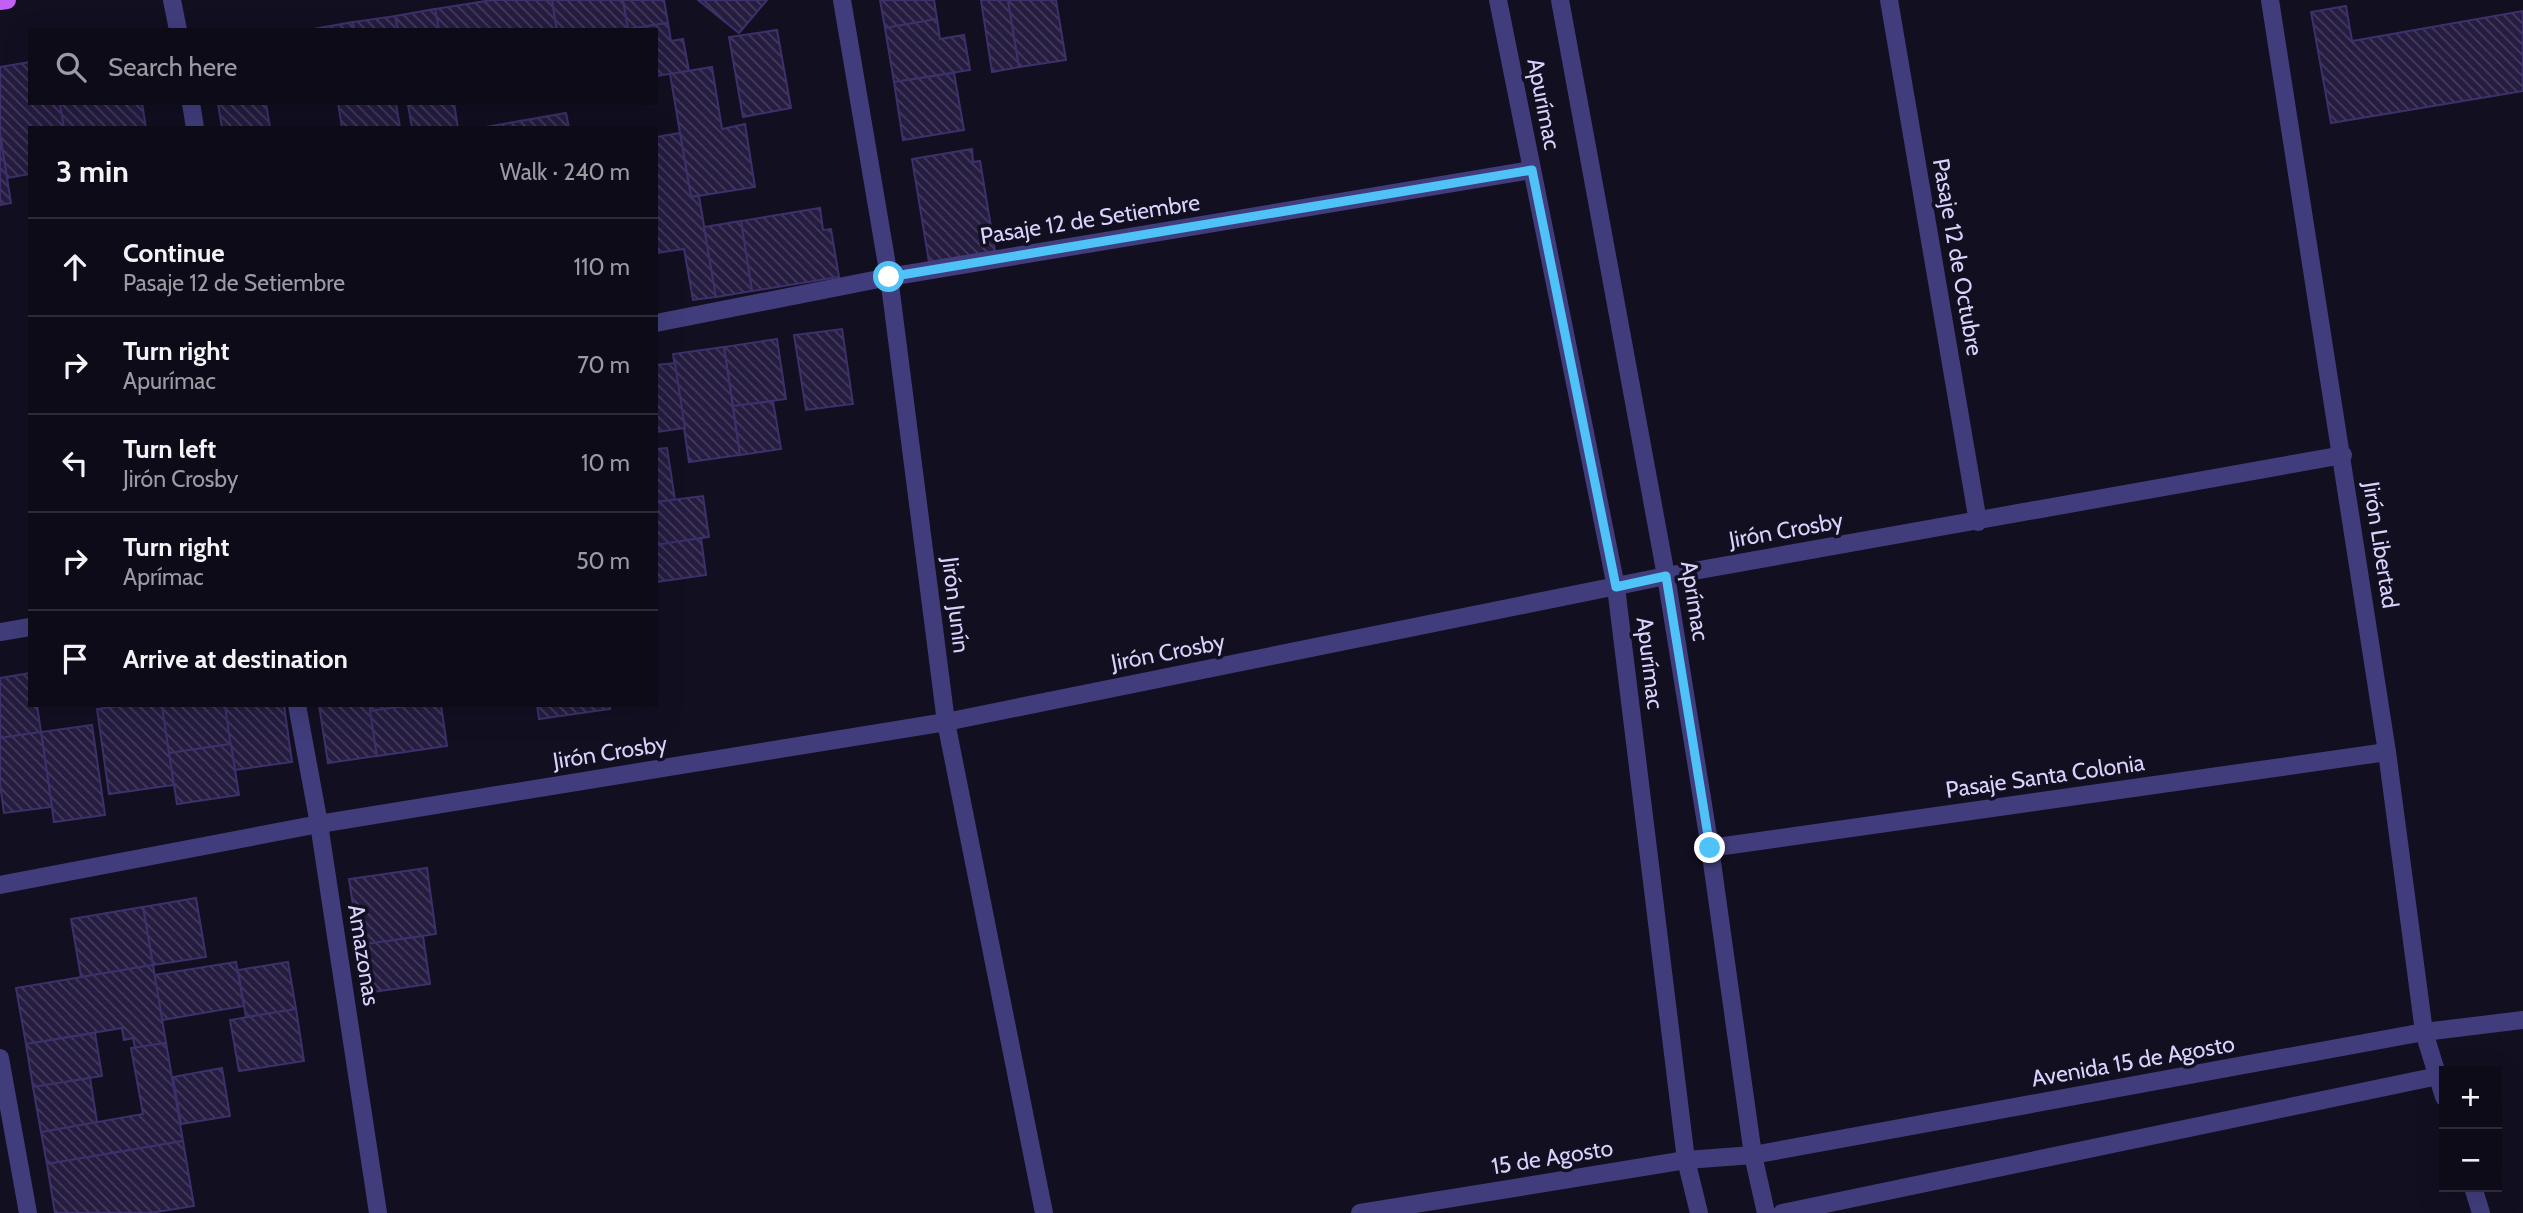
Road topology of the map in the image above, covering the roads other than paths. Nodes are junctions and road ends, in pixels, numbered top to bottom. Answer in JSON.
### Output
{"nodes":[{"id":1,"x":7,"y":0,"type":"edge"},
{"id":2,"x":172,"y":0,"type":"edge"},
{"id":3,"x":842,"y":0,"type":"edge"},
{"id":4,"x":1498,"y":0,"type":"edge"},
{"id":5,"x":1560,"y":0,"type":"edge"},
{"id":6,"x":1889,"y":0,"type":"edge"},
{"id":7,"x":0,"y":1,"type":"edge"},
{"id":8,"x":2276,"y":1,"type":"edge"},
{"id":9,"x":178,"y":28,"type":"edge"},
{"id":10,"x":191,"y":105,"type":"edge"},
{"id":11,"x":195,"y":126,"type":"edge"},
{"id":12,"x":1532,"y":170,"type":"junction"},
{"id":13,"x":889,"y":277,"type":"junction"},
{"id":14,"x":658,"y":323,"type":"edge"},
{"id":15,"x":2343,"y":454,"type":"junction"},
{"id":16,"x":1978,"y":522,"type":"junction"},
{"id":17,"x":1666,"y":576,"type":"junction"},
{"id":18,"x":1616,"y":587,"type":"junction"},
{"id":19,"x":28,"y":627,"type":"edge"},
{"id":20,"x":0,"y":632,"type":"edge"},
{"id":21,"x":297,"y":707,"type":"edge"},
{"id":22,"x":946,"y":722,"type":"junction"},
{"id":23,"x":2387,"y":751,"type":"junction"},
{"id":24,"x":318,"y":824,"type":"junction"},
{"id":25,"x":1710,"y":848,"type":"junction"},
{"id":26,"x":0,"y":885,"type":"edge"},
{"id":27,"x":2523,"y":1020,"type":"edge"},
{"id":28,"x":2424,"y":1032,"type":"junction"},
{"id":29,"x":0,"y":1058,"type":"edge"},
{"id":30,"x":2438,"y":1076,"type":"junction"},
{"id":31,"x":2439,"y":1080,"type":"edge"},
{"id":32,"x":1753,"y":1155,"type":"junction"},
{"id":33,"x":1686,"y":1160,"type":"junction"},
{"id":34,"x":2475,"y":1192,"type":"edge"},
{"id":35,"x":28,"y":1213,"type":"edge"},
{"id":36,"x":378,"y":1213,"type":"edge"},
{"id":37,"x":1044,"y":1213,"type":"edge"},
{"id":38,"x":1360,"y":1213,"type":"edge"},
{"id":39,"x":1699,"y":1213,"type":"edge"},
{"id":40,"x":1766,"y":1213,"type":"edge"},
{"id":41,"x":1782,"y":1213,"type":"edge"},
{"id":42,"x":2481,"y":1213,"type":"edge"}],
"edges":[{"from":1,"to":7,"type":"main road"},
{"from":2,"to":9,"type":"street"},
{"from":3,"to":13,"type":"street","name":"Jirón Junín"},
{"from":4,"to":12,"type":"street","name":"Apurímac"},
{"from":5,"to":17,"type":"street","name":"Aprímac"},
{"from":6,"to":16,"type":"street","name":"Pasaje 12 de Octubre"},
{"from":8,"to":15,"type":"street","name":"Jirón Libertad"},
{"from":10,"to":11,"type":"street"},
{"from":12,"to":13,"type":"street","name":"Pasaje 12 de Setiembre"},
{"from":12,"to":18,"type":"street","name":"Apurímac"},
{"from":13,"to":14,"type":"street","name":"Pasaje 12 de Setiembre"},
{"from":13,"to":22,"type":"street","name":"Jirón Junín"},
{"from":15,"to":16,"type":"street","name":"Jirón Crosby"},
{"from":15,"to":23,"type":"street","name":"Jirón Libertad"},
{"from":16,"to":17,"type":"street","name":"Jirón Crosby"},
{"from":17,"to":18,"type":"street","name":"Jirón Crosby"},
{"from":17,"to":25,"type":"street","name":"Aprímac"},
{"from":18,"to":22,"type":"street","name":"Jirón Crosby"},
{"from":18,"to":33,"type":"street","name":"Apurímac"},
{"from":19,"to":20,"type":"street"},
{"from":21,"to":24,"type":"street","name":"Amazonas"},
{"from":22,"to":24,"type":"street","name":"Jirón Crosby"},
{"from":22,"to":37,"type":"street","name":"Jirón Junín"},
{"from":23,"to":25,"type":"street","name":"Pasaje Santa Colonia"},
{"from":23,"to":28,"type":"street","name":"Jirón Libertad"},
{"from":24,"to":26,"type":"street","name":"Jirón Crosby"},
{"from":24,"to":36,"type":"street","name":"Amazonas"},
{"from":25,"to":32,"type":"street","name":"Aprímac"},
{"from":27,"to":28,"type":"street","name":"Avenida 15 de Agosto"},
{"from":28,"to":30,"type":"street","name":"Jirón Libertad"},
{"from":28,"to":32,"type":"street","name":"Avenida 15 de Agosto"},
{"from":29,"to":35,"type":"street"},
{"from":30,"to":31,"type":"street","name":"Jirón Libertad"},
{"from":30,"to":41,"type":"street"},
{"from":32,"to":33,"type":"street","name":"15 de Agosto"},
{"from":32,"to":40,"type":"street","name":"Aprímac"},
{"from":33,"to":38,"type":"street","name":"15 de Agosto"},
{"from":33,"to":39,"type":"street","name":"Apurímac"},
{"from":34,"to":42,"type":"street"}]}
